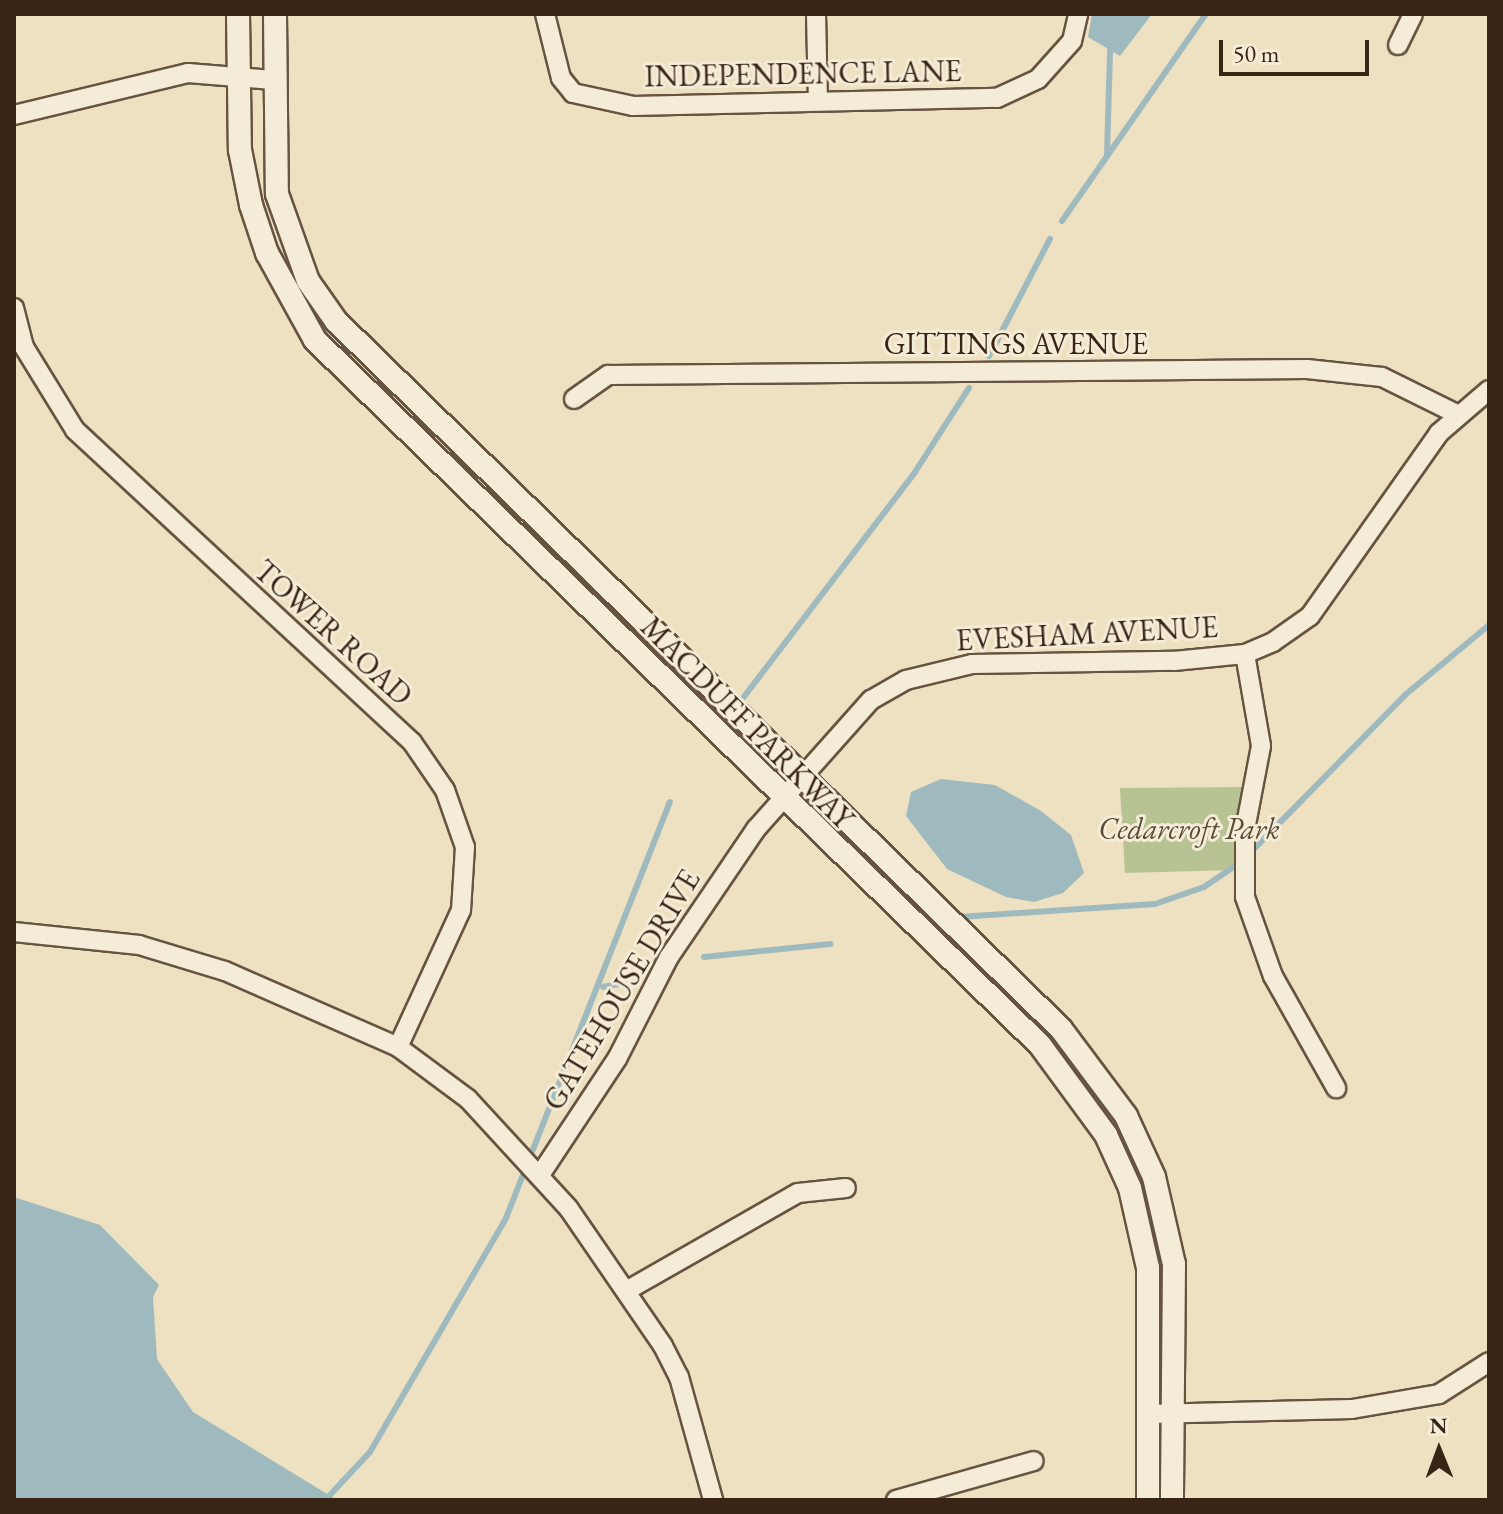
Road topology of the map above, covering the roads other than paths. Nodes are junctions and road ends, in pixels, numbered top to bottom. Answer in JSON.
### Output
{"nodes":[{"id":1,"x":238,"y":14,"type":"edge"},
{"id":2,"x":275,"y":14,"type":"edge"},
{"id":3,"x":545,"y":14,"type":"edge"},
{"id":4,"x":816,"y":14,"type":"edge"},
{"id":5,"x":1078,"y":14,"type":"edge"},
{"id":6,"x":1413,"y":14,"type":"edge"},
{"id":7,"x":1398,"y":45,"type":"dead end"},
{"id":8,"x":237,"y":75,"type":"junction"},
{"id":9,"x":273,"y":80,"type":"junction"},
{"id":10,"x":818,"y":99,"type":"junction"},
{"id":11,"x":14,"y":115,"type":"edge"},
{"id":12,"x":14,"y":308,"type":"edge"},
{"id":13,"x":1489,"y":390,"type":"edge"},
{"id":14,"x":574,"y":399,"type":"dead end"},
{"id":15,"x":1457,"y":414,"type":"junction"},
{"id":16,"x":1245,"y":654,"type":"junction"},
{"id":17,"x":803,"y":781,"type":"junction"},
{"id":18,"x":785,"y":800,"type":"junction"},
{"id":19,"x":14,"y":932,"type":"edge"},
{"id":20,"x":398,"y":1047,"type":"junction"},
{"id":21,"x":1336,"y":1088,"type":"dead end"},
{"id":22,"x":540,"y":1175,"type":"junction"},
{"id":23,"x":846,"y":1188,"type":"dead end"},
{"id":24,"x":626,"y":1291,"type":"junction"},
{"id":25,"x":1489,"y":1362,"type":"edge"},
{"id":26,"x":1173,"y":1413,"type":"junction"},
{"id":27,"x":1149,"y":1414,"type":"junction"},
{"id":28,"x":1034,"y":1461,"type":"dead end"},
{"id":29,"x":713,"y":1500,"type":"edge"},
{"id":30,"x":896,"y":1500,"type":"edge"},
{"id":31,"x":1148,"y":1500,"type":"edge"},
{"id":32,"x":1172,"y":1500,"type":"edge"}],
"edges":[{"from":1,"to":8,"type":"street","name":"MACDUFF PARKWAY"},
{"from":2,"to":9,"type":"street","name":"MACDUFF PARKWAY"},
{"from":3,"to":10,"type":"street","name":"INDEPENDENCE LANE"},
{"from":4,"to":10,"type":"street"},
{"from":5,"to":10,"type":"street","name":"INDEPENDENCE LANE"},
{"from":6,"to":7,"type":"street"},
{"from":8,"to":9,"type":"street"},
{"from":8,"to":11,"type":"street"},
{"from":8,"to":18,"type":"street","name":"MACDUFF PARKWAY"},
{"from":9,"to":17,"type":"street","name":"MACDUFF PARKWAY"},
{"from":12,"to":20,"type":"street","name":"TOWER ROAD"},
{"from":13,"to":15,"type":"street","name":"EVESHAM AVENUE"},
{"from":14,"to":15,"type":"street","name":"GITTINGS AVENUE"},
{"from":15,"to":16,"type":"street","name":"EVESHAM AVENUE"},
{"from":16,"to":17,"type":"street","name":"EVESHAM AVENUE"},
{"from":16,"to":21,"type":"street"},
{"from":17,"to":18,"type":"street","name":"EVESHAM AVENUE"},
{"from":17,"to":26,"type":"street","name":"MACDUFF PARKWAY"},
{"from":18,"to":22,"type":"street","name":"GATEHOUSE DRIVE"},
{"from":18,"to":27,"type":"street","name":"MACDUFF PARKWAY"},
{"from":19,"to":20,"type":"street"},
{"from":20,"to":22,"type":"street"},
{"from":22,"to":24,"type":"street"},
{"from":23,"to":24,"type":"street"},
{"from":24,"to":29,"type":"street"},
{"from":25,"to":26,"type":"street"},
{"from":26,"to":27,"type":"street"},
{"from":26,"to":32,"type":"street","name":"MACDUFF PARKWAY"},
{"from":27,"to":31,"type":"street","name":"MACDUFF PARKWAY"},
{"from":28,"to":30,"type":"street"}]}
